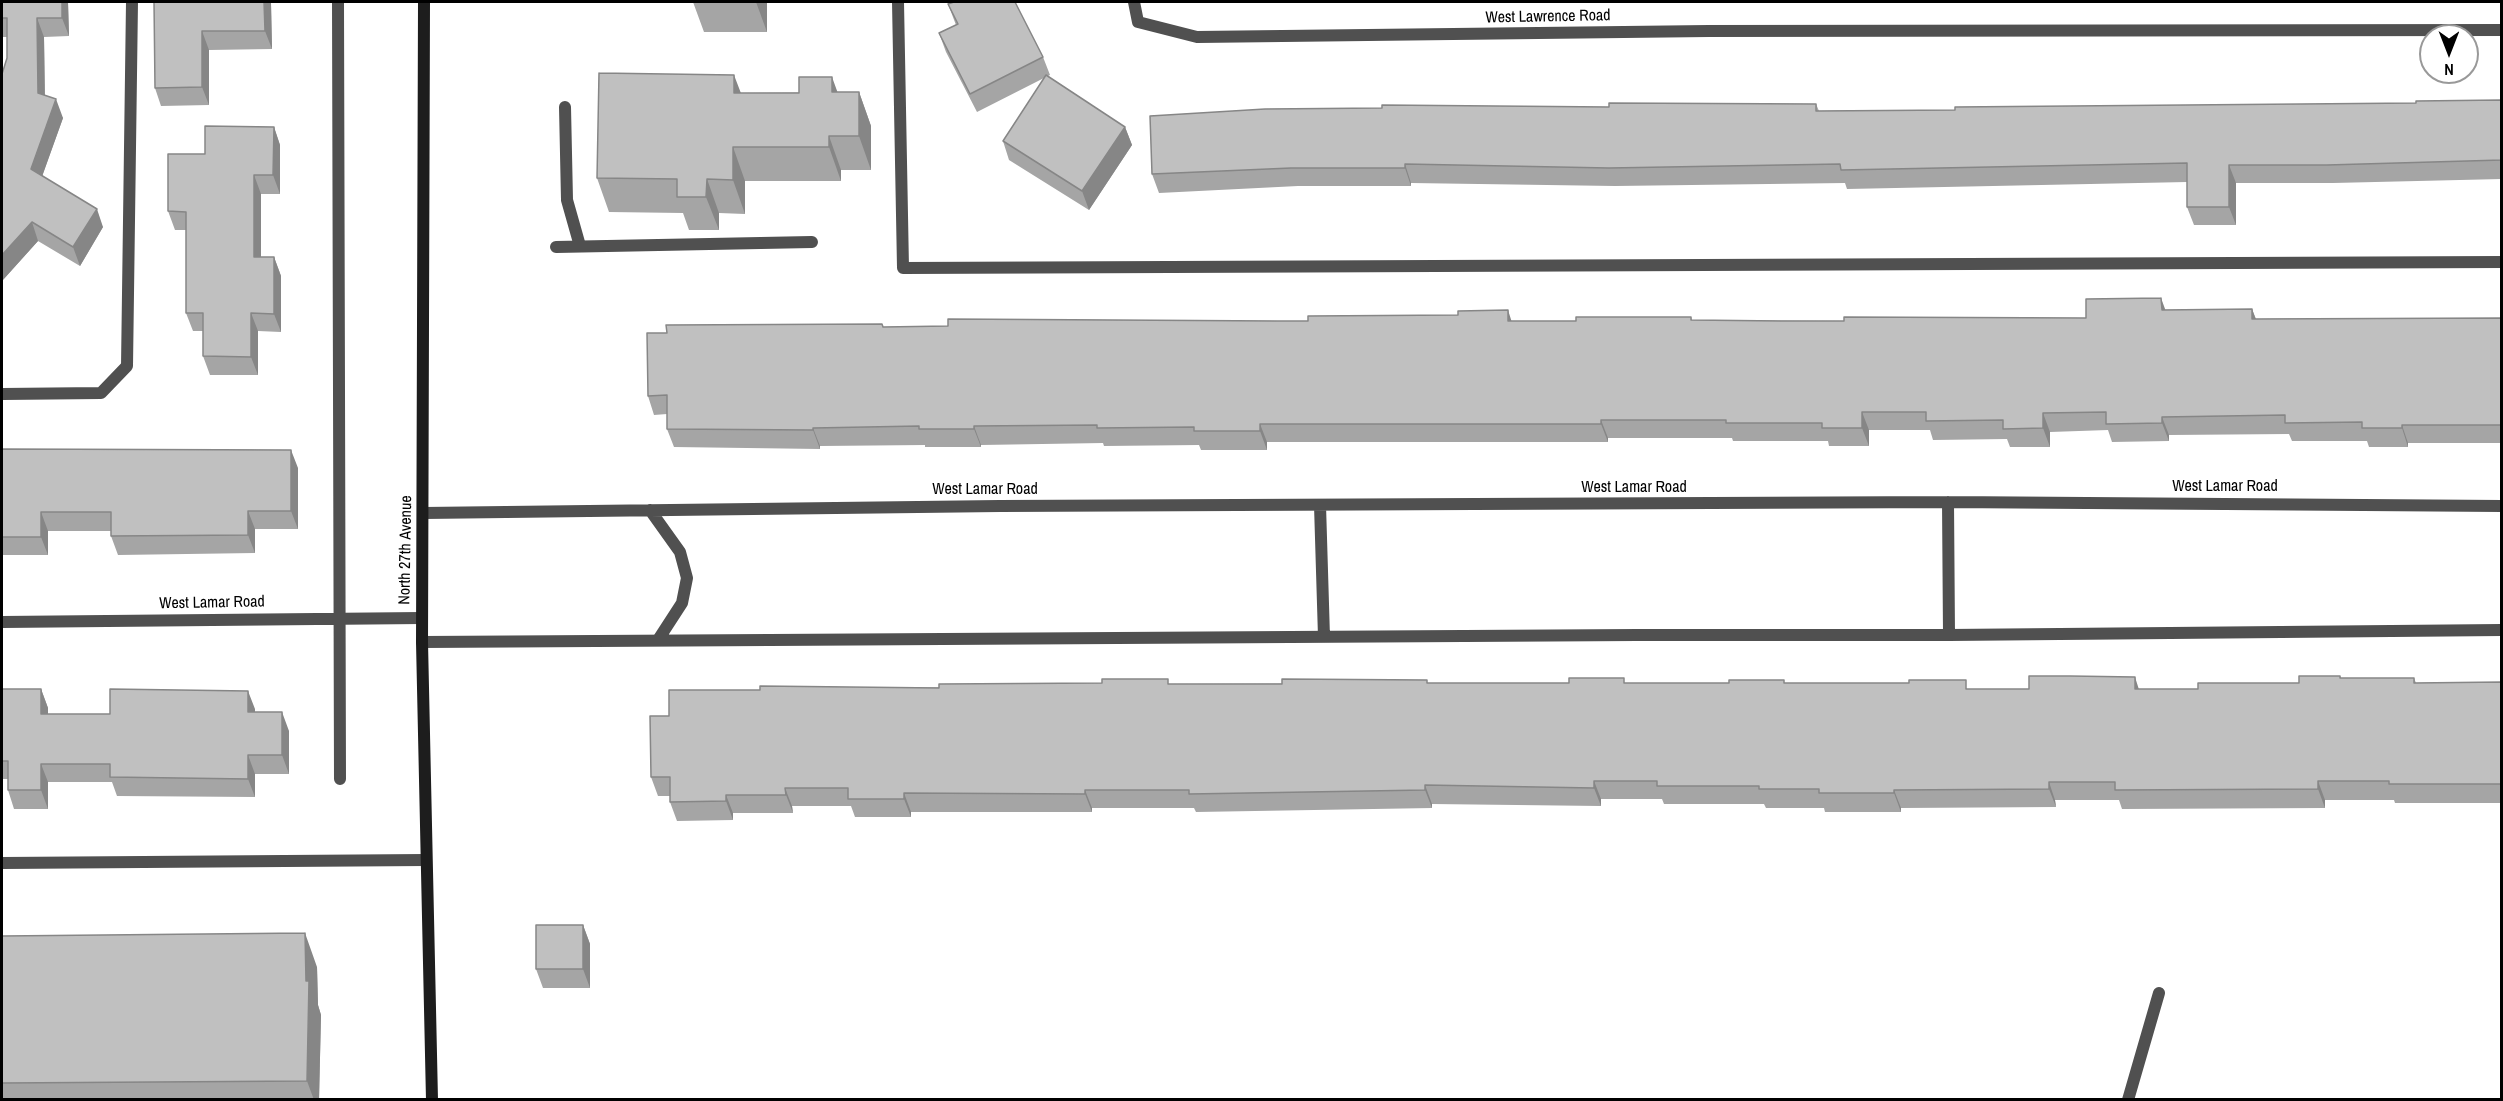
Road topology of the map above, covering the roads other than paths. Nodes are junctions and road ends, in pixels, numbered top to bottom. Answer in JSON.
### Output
{"nodes":[{"id":1,"x":132,"y":2,"type":"edge"},
{"id":2,"x":338,"y":2,"type":"edge"},
{"id":3,"x":424,"y":2,"type":"edge"},
{"id":4,"x":898,"y":2,"type":"edge"},
{"id":5,"x":1134,"y":2,"type":"edge"},
{"id":6,"x":2502,"y":30,"type":"edge"},
{"id":7,"x":565,"y":107,"type":"dead end"},
{"id":8,"x":812,"y":242,"type":"dead end"},
{"id":9,"x":580,"y":246,"type":"junction"},
{"id":10,"x":556,"y":247,"type":"dead end"},
{"id":11,"x":2502,"y":262,"type":"edge"},
{"id":12,"x":2,"y":394,"type":"edge"},
{"id":13,"x":1948,"y":502,"type":"junction"},
{"id":14,"x":1320,"y":505,"type":"junction"},
{"id":15,"x":2502,"y":506,"type":"edge"},
{"id":16,"x":650,"y":510,"type":"junction"},
{"id":17,"x":424,"y":513,"type":"junction"},
{"id":18,"x":422,"y":618,"type":"junction"},
{"id":19,"x":338,"y":619,"type":"junction"},
{"id":20,"x":2,"y":622,"type":"edge"},
{"id":21,"x":2502,"y":630,"type":"edge"},
{"id":22,"x":1949,"y":635,"type":"junction"},
{"id":23,"x":1324,"y":637,"type":"junction"},
{"id":24,"x":658,"y":640,"type":"junction"},
{"id":25,"x":422,"y":642,"type":"junction"},
{"id":26,"x":340,"y":779,"type":"dead end"},
{"id":27,"x":426,"y":860,"type":"junction"},
{"id":28,"x":2,"y":862,"type":"edge"},
{"id":29,"x":2159,"y":993,"type":"dead end"},
{"id":30,"x":432,"y":1100,"type":"edge"},
{"id":31,"x":2128,"y":1100,"type":"edge"}],
"edges":[{"from":1,"to":12,"type":"street"},
{"from":2,"to":19,"type":"street"},
{"from":3,"to":17,"type":"main road","name":"North 27th Avenue"},
{"from":4,"to":11,"type":"street"},
{"from":5,"to":6,"type":"street","name":"West Lawrence Road"},
{"from":7,"to":9,"type":"street"},
{"from":8,"to":9,"type":"street"},
{"from":9,"to":10,"type":"street"},
{"from":13,"to":14,"type":"street","name":"West Lamar Road"},
{"from":13,"to":15,"type":"street","name":"West Lamar Road"},
{"from":13,"to":22,"type":"street"},
{"from":14,"to":16,"type":"street","name":"West Lamar Road"},
{"from":14,"to":23,"type":"street"},
{"from":16,"to":17,"type":"street","name":"West Lamar Road"},
{"from":16,"to":24,"type":"street"},
{"from":17,"to":18,"type":"main road","name":"North 27th Avenue"},
{"from":18,"to":19,"type":"street","name":"West Lamar Road"},
{"from":18,"to":25,"type":"main road","name":"North 27th Avenue"},
{"from":19,"to":20,"type":"street","name":"West Lamar Road"},
{"from":19,"to":26,"type":"street"},
{"from":21,"to":22,"type":"street"},
{"from":22,"to":23,"type":"street"},
{"from":23,"to":24,"type":"street"},
{"from":24,"to":25,"type":"street"},
{"from":25,"to":27,"type":"main road","name":"North 27th Avenue"},
{"from":27,"to":28,"type":"street"},
{"from":27,"to":30,"type":"main road","name":"North 27th Avenue"},
{"from":29,"to":31,"type":"street"}]}
